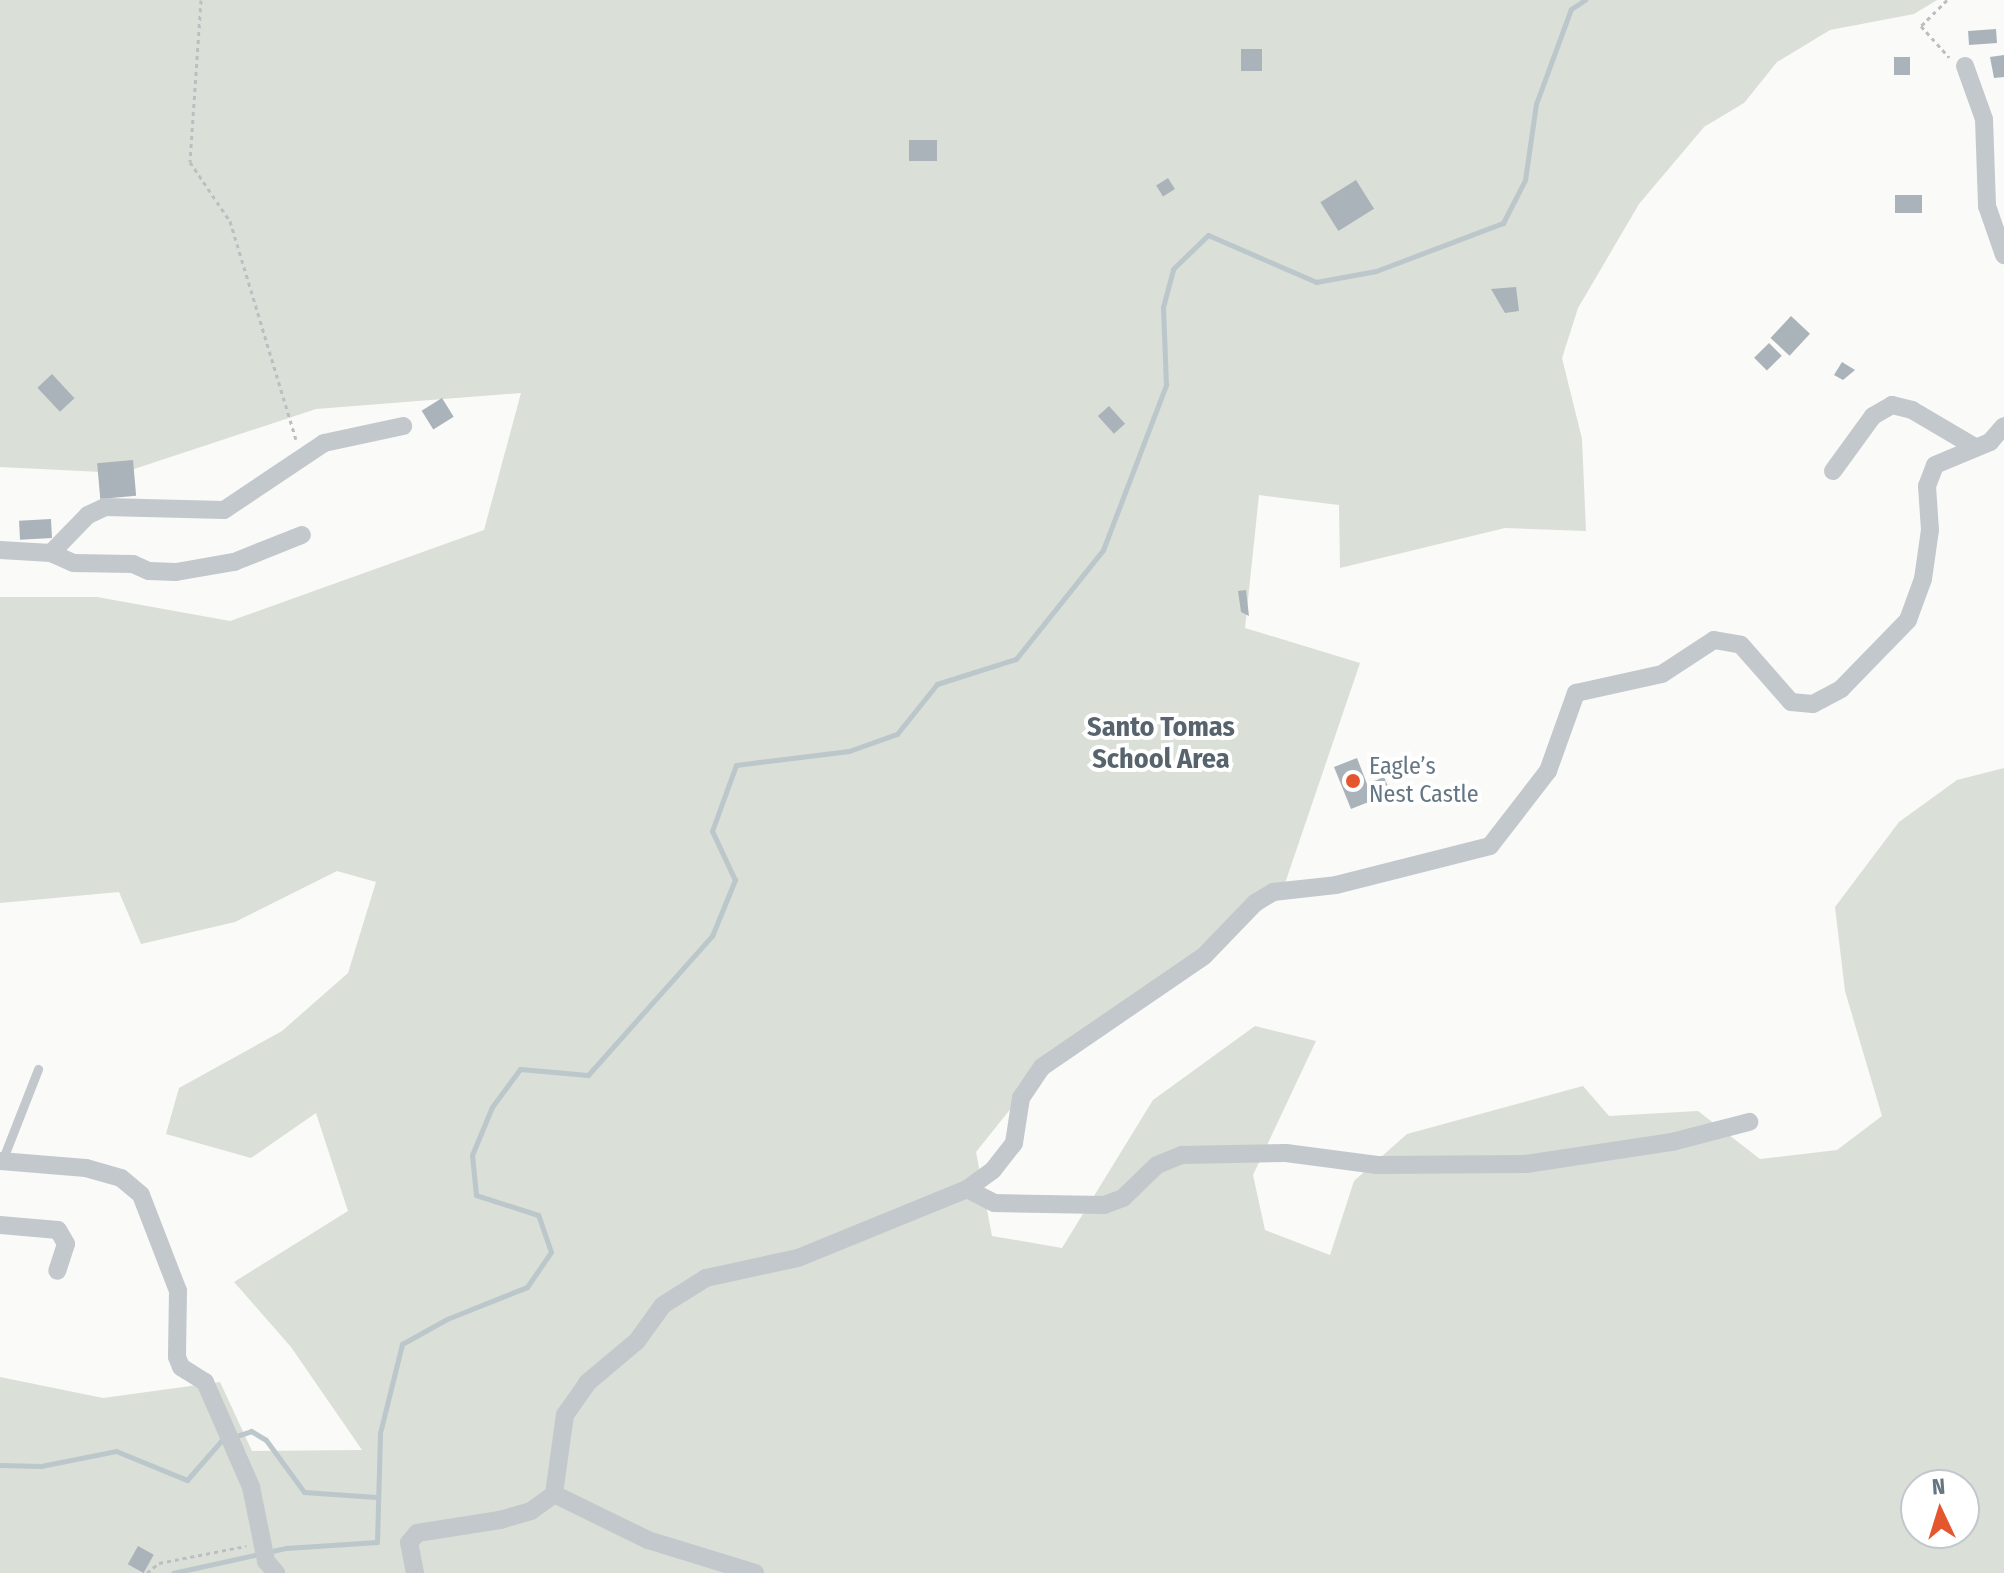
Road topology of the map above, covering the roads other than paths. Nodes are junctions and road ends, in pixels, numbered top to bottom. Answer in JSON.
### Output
{"nodes":[{"id":1,"x":1965,"y":66,"type":"road end"},
{"id":2,"x":2004,"y":255,"type":"edge"},
{"id":3,"x":403,"y":426,"type":"dead end"},
{"id":4,"x":2004,"y":426,"type":"edge"},
{"id":5,"x":1973,"y":446,"type":"junction"},
{"id":6,"x":1833,"y":471,"type":"dead end"},
{"id":7,"x":302,"y":535,"type":"dead end"},
{"id":8,"x":0,"y":550,"type":"edge"},
{"id":9,"x":51,"y":553,"type":"junction"},
{"id":10,"x":38,"y":1069,"type":"dead end"},
{"id":11,"x":1749,"y":1122,"type":"dead end"},
{"id":12,"x":1,"y":1161,"type":"edge"},
{"id":13,"x":967,"y":1189,"type":"junction"},
{"id":14,"x":0,"y":1225,"type":"edge"},
{"id":15,"x":57,"y":1271,"type":"dead end"},
{"id":16,"x":554,"y":1494,"type":"junction"},
{"id":17,"x":268,"y":1560,"type":"edge"},
{"id":18,"x":415,"y":1573,"type":"edge"},
{"id":19,"x":755,"y":1573,"type":"edge"}],
"edges":[{"from":1,"to":2,"type":"street"},
{"from":3,"to":9,"type":"street"},
{"from":4,"to":5,"type":"street"},
{"from":5,"to":6,"type":"street"},
{"from":5,"to":13,"type":"street"},
{"from":7,"to":9,"type":"street"},
{"from":8,"to":9,"type":"street"},
{"from":10,"to":12,"type":"lane"},
{"from":11,"to":13,"type":"street"},
{"from":12,"to":17,"type":"street"},
{"from":13,"to":16,"type":"street"},
{"from":14,"to":15,"type":"street"},
{"from":16,"to":18,"type":"street"},
{"from":16,"to":19,"type":"street"}]}
